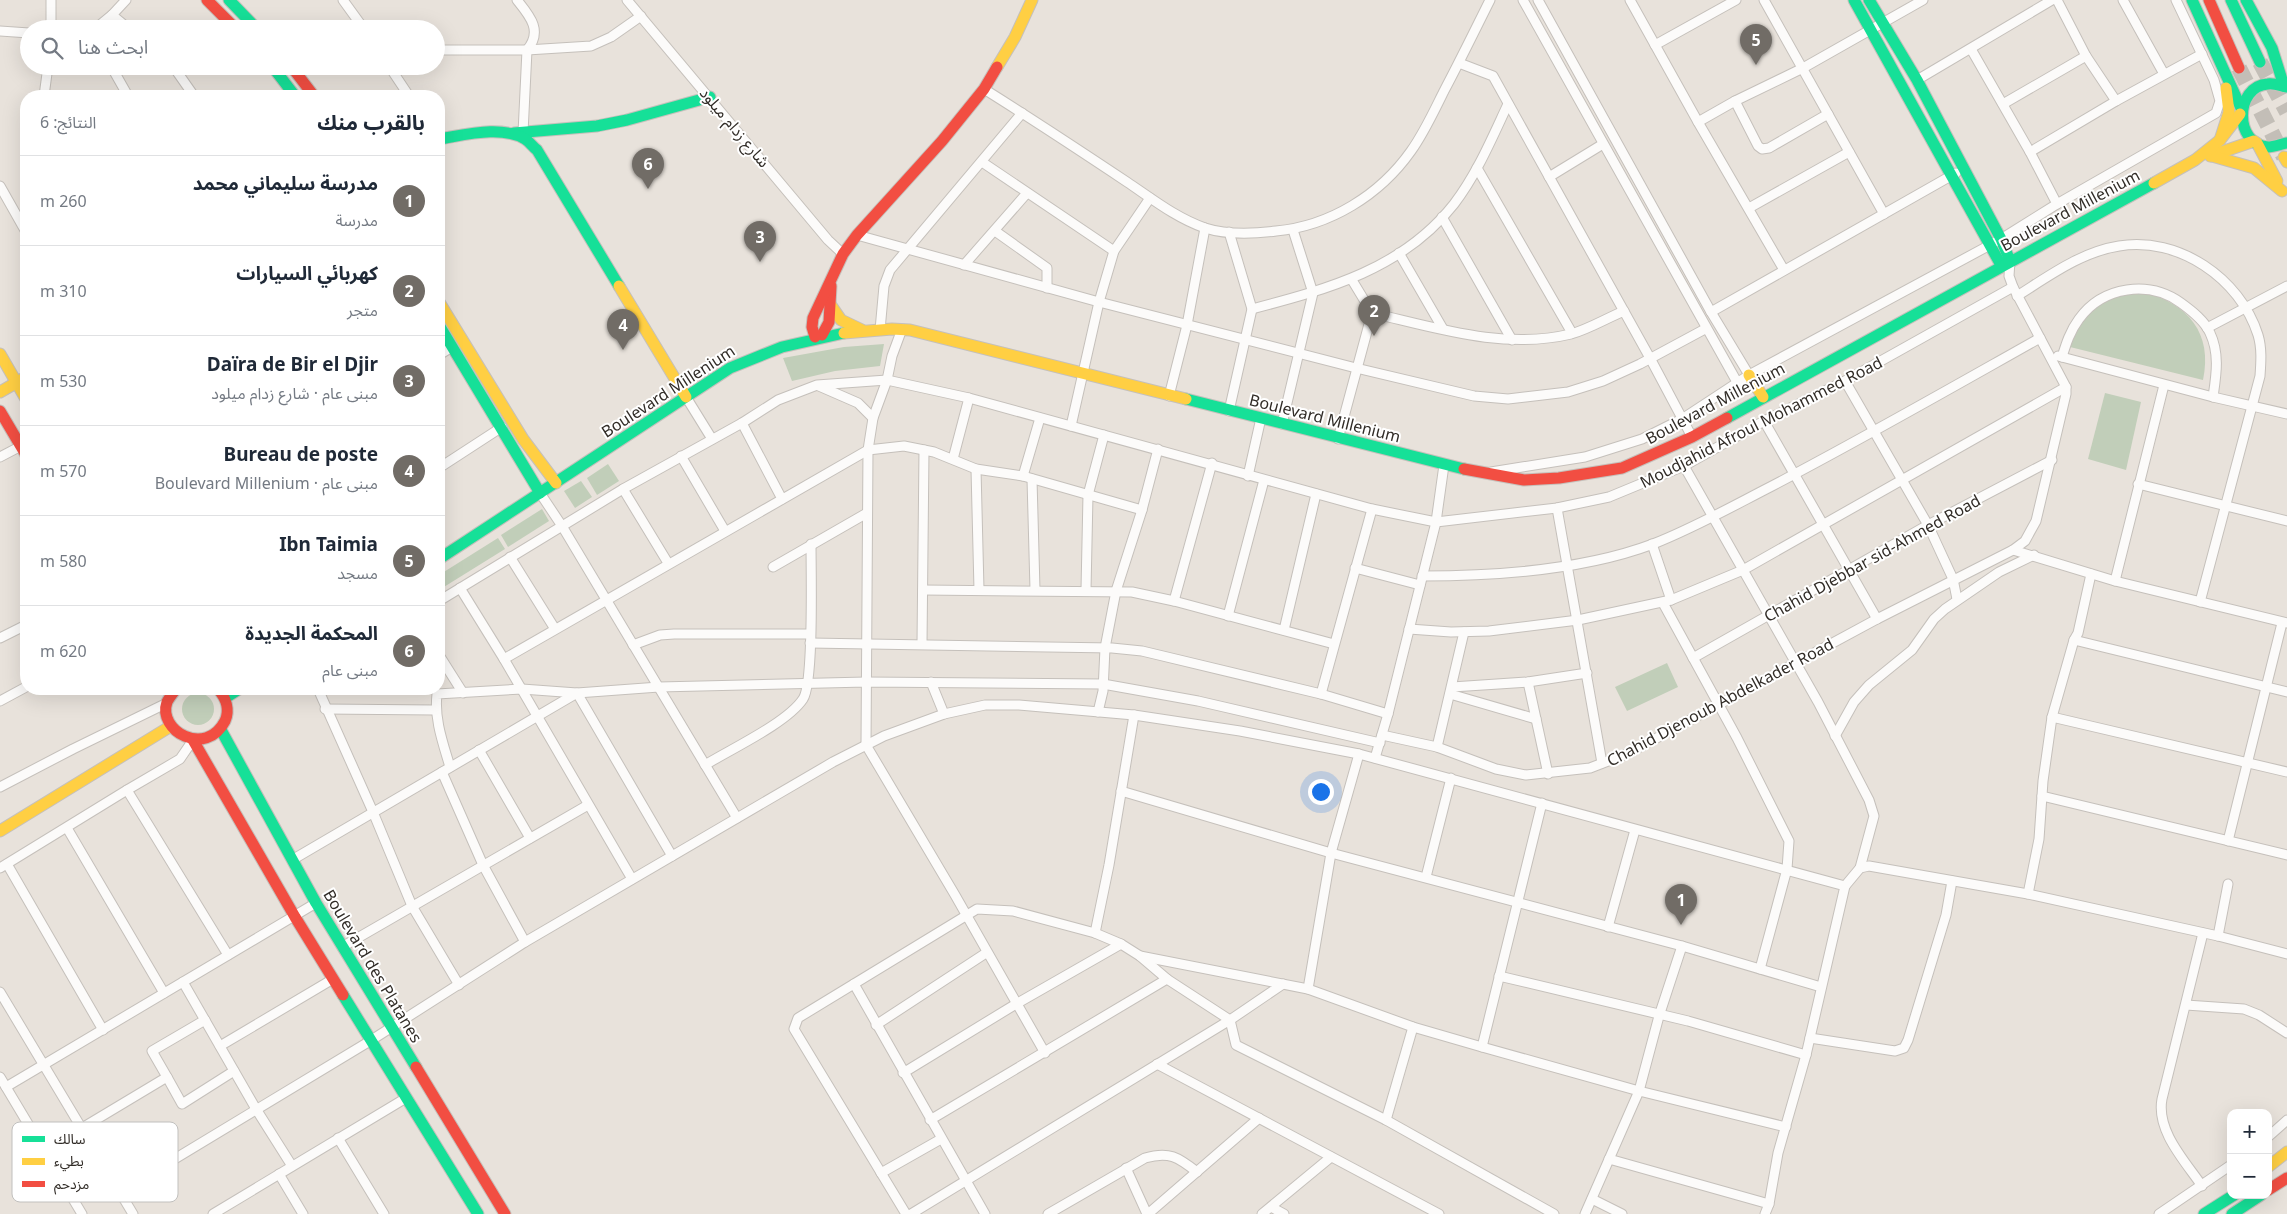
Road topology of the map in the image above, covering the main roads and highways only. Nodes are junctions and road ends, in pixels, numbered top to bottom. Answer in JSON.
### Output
{"nodes":[{"id":1,"x":207,"y":0,"type":"edge"},
{"id":2,"x":228,"y":0,"type":"edge"},
{"id":3,"x":1032,"y":0,"type":"edge"},
{"id":4,"x":1854,"y":0,"type":"edge"},
{"id":5,"x":1869,"y":0,"type":"edge"},
{"id":6,"x":2192,"y":0,"type":"edge"},
{"id":7,"x":2209,"y":0,"type":"edge"},
{"id":8,"x":2231,"y":0,"type":"edge"},
{"id":9,"x":2246,"y":0,"type":"edge"},
{"id":10,"x":227,"y":20,"type":"edge"},
{"id":11,"x":248,"y":20,"type":"edge"},
{"id":12,"x":2272,"y":48,"type":"junction"},
{"id":13,"x":2260,"y":62,"type":"tunnel mouth"},
{"id":14,"x":2287,"y":66,"type":"edge"},
{"id":15,"x":2220,"y":67,"type":"junction"},
{"id":16,"x":2239,"y":68,"type":"tunnel mouth"},
{"id":17,"x":279,"y":75,"type":"edge"},
{"id":18,"x":298,"y":75,"type":"edge"},
{"id":19,"x":2286,"y":86,"type":"edge"},
{"id":20,"x":290,"y":90,"type":"edge"},
{"id":21,"x":309,"y":90,"type":"edge"},
{"id":22,"x":710,"y":97,"type":"road end"},
{"id":23,"x":2241,"y":111,"type":"junction"},
{"id":24,"x":510,"y":133,"type":"junction"},
{"id":25,"x":445,"y":138,"type":"edge"},
{"id":26,"x":2220,"y":140,"type":"junction"},
{"id":27,"x":2256,"y":142,"type":"junction"},
{"id":28,"x":2287,"y":144,"type":"edge"},
{"id":29,"x":2212,"y":156,"type":"junction"},
{"id":30,"x":2195,"y":160,"type":"junction"},
{"id":31,"x":2285,"y":196,"type":"edge"},
{"id":32,"x":1996,"y":242,"type":"junction"},
{"id":33,"x":2006,"y":263,"type":"junction"},
{"id":34,"x":825,"y":303,"type":"junction"},
{"id":35,"x":445,"y":312,"type":"edge"},
{"id":36,"x":864,"y":331,"type":"junction"},
{"id":37,"x":445,"y":335,"type":"edge"},
{"id":38,"x":818,"y":336,"type":"junction"},
{"id":39,"x":795,"y":341,"type":"junction"},
{"id":40,"x":0,"y":354,"type":"edge"},
{"id":41,"x":1749,"y":375,"type":"road end"},
{"id":42,"x":20,"y":378,"type":"edge"},
{"id":43,"x":20,"y":381,"type":"edge"},
{"id":44,"x":0,"y":392,"type":"edge"},
{"id":45,"x":686,"y":397,"type":"junction"},
{"id":46,"x":1763,"y":397,"type":"junction"},
{"id":47,"x":0,"y":412,"type":"edge"},
{"id":48,"x":20,"y":444,"type":"edge"},
{"id":49,"x":556,"y":483,"type":"junction"},
{"id":50,"x":540,"y":493,"type":"junction"},
{"id":51,"x":445,"y":555,"type":"edge"},
{"id":52,"x":166,"y":695,"type":"edge"},
{"id":53,"x":172,"y":695,"type":"edge"},
{"id":54,"x":222,"y":695,"type":"edge"},
{"id":55,"x":167,"y":706,"type":"junction"},
{"id":56,"x":171,"y":726,"type":"junction"},
{"id":57,"x":221,"y":730,"type":"junction"},
{"id":58,"x":192,"y":740,"type":"junction"},
{"id":59,"x":0,"y":831,"type":"edge"},
{"id":60,"x":2287,"y":1152,"type":"edge"},
{"id":61,"x":2287,"y":1161,"type":"edge"},
{"id":62,"x":2272,"y":1164,"type":"edge"},
{"id":63,"x":2272,"y":1170,"type":"edge"},
{"id":64,"x":2287,"y":1178,"type":"edge"},
{"id":65,"x":2272,"y":1187,"type":"edge"},
{"id":66,"x":2228,"y":1199,"type":"edge"},
{"id":67,"x":2255,"y":1199,"type":"edge"},
{"id":68,"x":478,"y":1214,"type":"edge"},
{"id":69,"x":505,"y":1214,"type":"edge"},
{"id":70,"x":2204,"y":1214,"type":"edge"},
{"id":71,"x":2232,"y":1214,"type":"edge"}],
"edges":[{"from":1,"to":10,"type":"main road"},
{"from":2,"to":11,"type":"main road"},
{"from":3,"to":34,"type":"main road"},
{"from":4,"to":32,"type":"main road"},
{"from":5,"to":32,"type":"main road"},
{"from":6,"to":15,"type":"main road"},
{"from":7,"to":16,"type":"main road"},
{"from":8,"to":13,"type":"main road"},
{"from":9,"to":12,"type":"main road"},
{"from":12,"to":14,"type":"main road"},
{"from":12,"to":19,"type":"main road"},
{"from":15,"to":23,"type":"main road"},
{"from":15,"to":26,"type":"main road"},
{"from":17,"to":20,"type":"main road"},
{"from":18,"to":21,"type":"main road"},
{"from":19,"to":23,"type":"main road"},
{"from":22,"to":24,"type":"main road"},
{"from":23,"to":26,"type":"main road"},
{"from":23,"to":27,"type":"main road"},
{"from":24,"to":25,"type":"main road"},
{"from":24,"to":45,"type":"main road"},
{"from":26,"to":30,"type":"main road"},
{"from":27,"to":28,"type":"main road"},
{"from":27,"to":29,"type":"main road"},
{"from":27,"to":31,"type":"main road"},
{"from":29,"to":30,"type":"main road"},
{"from":29,"to":31,"type":"main road"},
{"from":30,"to":33,"type":"main road","name":"Boulevard Millenium"},
{"from":32,"to":33,"type":"main road"},
{"from":33,"to":46,"type":"main road","name":"Boulevard Millenium"},
{"from":34,"to":36,"type":"main road"},
{"from":34,"to":38,"type":"main road"},
{"from":34,"to":39,"type":"main road"},
{"from":35,"to":49,"type":"main road"},
{"from":36,"to":38,"type":"main road","name":"Boulevard Millenium"},
{"from":36,"to":46,"type":"main road","name":"Boulevard Millenium"},
{"from":37,"to":50,"type":"main road"},
{"from":38,"to":39,"type":"main road","name":"Boulevard Millenium"},
{"from":39,"to":45,"type":"main road","name":"Boulevard Millenium"},
{"from":40,"to":42,"type":"main road"},
{"from":41,"to":46,"type":"main road"},
{"from":43,"to":44,"type":"main road"},
{"from":45,"to":49,"type":"main road","name":"Boulevard Millenium"},
{"from":47,"to":48,"type":"main road"},
{"from":49,"to":50,"type":"main road","name":"Boulevard Millenium"},
{"from":50,"to":51,"type":"main road","name":"Boulevard Millenium"},
{"from":52,"to":55,"type":"main road"},
{"from":53,"to":55,"type":"main road"},
{"from":54,"to":57,"type":"main road"},
{"from":55,"to":56,"type":"main road"},
{"from":56,"to":58,"type":"main road"},
{"from":56,"to":59,"type":"main road"},
{"from":57,"to":58,"type":"main road"},
{"from":57,"to":69,"type":"main road","name":"Boulevard des Platanes"},
{"from":58,"to":68,"type":"main road"},
{"from":60,"to":62,"type":"main road"},
{"from":61,"to":63,"type":"main road"},
{"from":64,"to":65,"type":"main road"},
{"from":66,"to":70,"type":"main road"},
{"from":67,"to":71,"type":"main road"}]}
